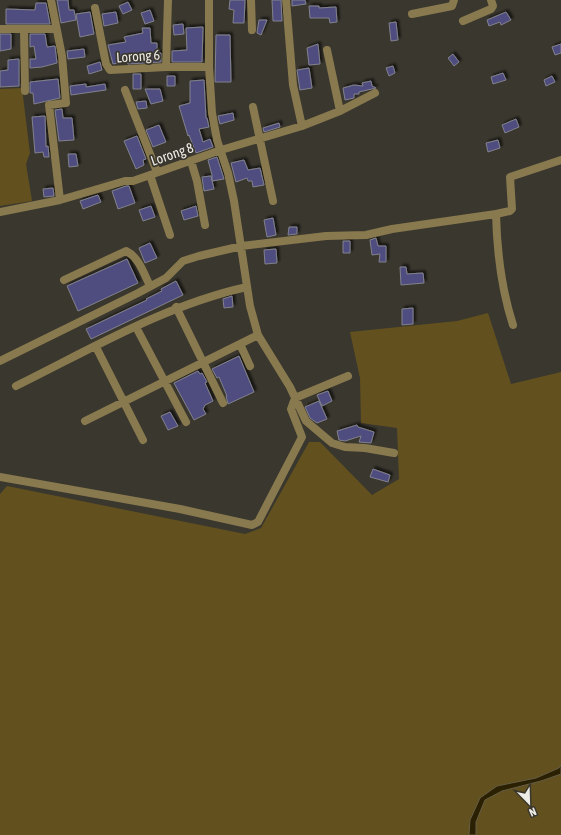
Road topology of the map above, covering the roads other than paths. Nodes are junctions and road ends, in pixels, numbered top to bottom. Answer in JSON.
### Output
{"nodes":[{"id":1,"x":51,"y":0,"type":"edge"},
{"id":2,"x":168,"y":0,"type":"edge"},
{"id":3,"x":209,"y":0,"type":"edge"},
{"id":4,"x":252,"y":0,"type":"edge"},
{"id":5,"x":286,"y":0,"type":"edge"},
{"id":6,"x":454,"y":0,"type":"edge"},
{"id":7,"x":491,"y":0,"type":"edge"},
{"id":8,"x":95,"y":8,"type":"dead end"},
{"id":9,"x":412,"y":14,"type":"dead end"},
{"id":10,"x":463,"y":21,"type":"dead end"},
{"id":11,"x":0,"y":29,"type":"edge"},
{"id":12,"x":56,"y":29,"type":"junction"},
{"id":13,"x":24,"y":30,"type":"junction"},
{"id":14,"x":252,"y":30,"type":"dead end"},
{"id":15,"x":327,"y":50,"type":"dead end"},
{"id":16,"x":166,"y":67,"type":"junction"},
{"id":17,"x":209,"y":67,"type":"junction"},
{"id":18,"x":125,"y":90,"type":"dead end"},
{"id":19,"x":25,"y":91,"type":"dead end"},
{"id":20,"x":375,"y":93,"type":"dead end"},
{"id":21,"x":253,"y":107,"type":"dead end"},
{"id":22,"x":340,"y":111,"type":"junction"},
{"id":23,"x":302,"y":126,"type":"junction"},
{"id":24,"x":261,"y":139,"type":"junction"},
{"id":25,"x":221,"y":150,"type":"junction"},
{"id":26,"x":561,"y":160,"type":"edge"},
{"id":27,"x":191,"y":161,"type":"junction"},
{"id":28,"x":154,"y":174,"type":"junction"},
{"id":29,"x":60,"y":200,"type":"junction"},
{"id":30,"x":273,"y":202,"type":"dead end"},
{"id":31,"x":0,"y":212,"type":"edge"},
{"id":32,"x":496,"y":214,"type":"junction"},
{"id":33,"x":205,"y":225,"type":"dead end"},
{"id":34,"x":170,"y":235,"type":"dead end"},
{"id":35,"x":242,"y":246,"type":"junction"},
{"id":36,"x":64,"y":280,"type":"dead end"},
{"id":37,"x":150,"y":286,"type":"junction"},
{"id":38,"x":247,"y":286,"type":"junction"},
{"id":39,"x":176,"y":308,"type":"junction"},
{"id":40,"x":513,"y":325,"type":"dead end"},
{"id":41,"x":136,"y":327,"type":"junction"},
{"id":42,"x":258,"y":336,"type":"junction"},
{"id":43,"x":240,"y":344,"type":"junction"},
{"id":44,"x":96,"y":346,"type":"junction"},
{"id":45,"x":0,"y":361,"type":"edge"},
{"id":46,"x":203,"y":362,"type":"junction"},
{"id":47,"x":250,"y":366,"type":"dead end"},
{"id":48,"x":348,"y":376,"type":"dead end"},
{"id":49,"x":164,"y":380,"type":"junction"},
{"id":50,"x":16,"y":386,"type":"dead end"},
{"id":51,"x":295,"y":398,"type":"junction"},
{"id":52,"x":123,"y":401,"type":"junction"},
{"id":53,"x":223,"y":403,"type":"dead end"},
{"id":54,"x":85,"y":421,"type":"dead end"},
{"id":55,"x":186,"y":422,"type":"dead end"},
{"id":56,"x":143,"y":440,"type":"dead end"},
{"id":57,"x":394,"y":453,"type":"dead end"},
{"id":58,"x":0,"y":477,"type":"edge"}],
"edges":[{"from":1,"to":12,"type":"street"},
{"from":2,"to":16,"type":"street"},
{"from":3,"to":17,"type":"street"},
{"from":4,"to":14,"type":"street"},
{"from":5,"to":23,"type":"street"},
{"from":6,"to":9,"type":"street"},
{"from":7,"to":10,"type":"street"},
{"from":8,"to":16,"type":"street","name":"Lorong 6"},
{"from":11,"to":13,"type":"street"},
{"from":12,"to":13,"type":"street"},
{"from":12,"to":29,"type":"street"},
{"from":13,"to":19,"type":"street"},
{"from":15,"to":22,"type":"street"},
{"from":16,"to":17,"type":"street","name":"Lorong 6"},
{"from":17,"to":25,"type":"street"},
{"from":18,"to":28,"type":"street"},
{"from":20,"to":22,"type":"street","name":"Lorong 8"},
{"from":21,"to":24,"type":"street"},
{"from":22,"to":23,"type":"street","name":"Lorong 8"},
{"from":23,"to":24,"type":"street","name":"Lorong 8"},
{"from":24,"to":25,"type":"street","name":"Lorong 8"},
{"from":24,"to":30,"type":"street"},
{"from":25,"to":27,"type":"street","name":"Lorong 8"},
{"from":25,"to":35,"type":"street"},
{"from":26,"to":32,"type":"street"},
{"from":27,"to":28,"type":"street","name":"Lorong 8"},
{"from":27,"to":33,"type":"street"},
{"from":28,"to":29,"type":"street","name":"Lorong 8"},
{"from":28,"to":34,"type":"street"},
{"from":29,"to":31,"type":"street","name":"Lorong 8"},
{"from":32,"to":35,"type":"street"},
{"from":32,"to":40,"type":"street"},
{"from":35,"to":37,"type":"street"},
{"from":35,"to":38,"type":"street"},
{"from":36,"to":37,"type":"street"},
{"from":37,"to":45,"type":"street"},
{"from":38,"to":39,"type":"street"},
{"from":38,"to":42,"type":"street"},
{"from":39,"to":41,"type":"street"},
{"from":39,"to":46,"type":"street"},
{"from":41,"to":44,"type":"street"},
{"from":41,"to":49,"type":"street"},
{"from":42,"to":43,"type":"street"},
{"from":42,"to":51,"type":"street"},
{"from":43,"to":46,"type":"street"},
{"from":43,"to":47,"type":"street"},
{"from":44,"to":50,"type":"street"},
{"from":44,"to":52,"type":"street"},
{"from":46,"to":49,"type":"street"},
{"from":46,"to":53,"type":"street"},
{"from":48,"to":51,"type":"street"},
{"from":49,"to":52,"type":"street"},
{"from":49,"to":55,"type":"street"},
{"from":51,"to":57,"type":"street"},
{"from":51,"to":58,"type":"street"},
{"from":52,"to":54,"type":"street"},
{"from":52,"to":56,"type":"street"}]}
